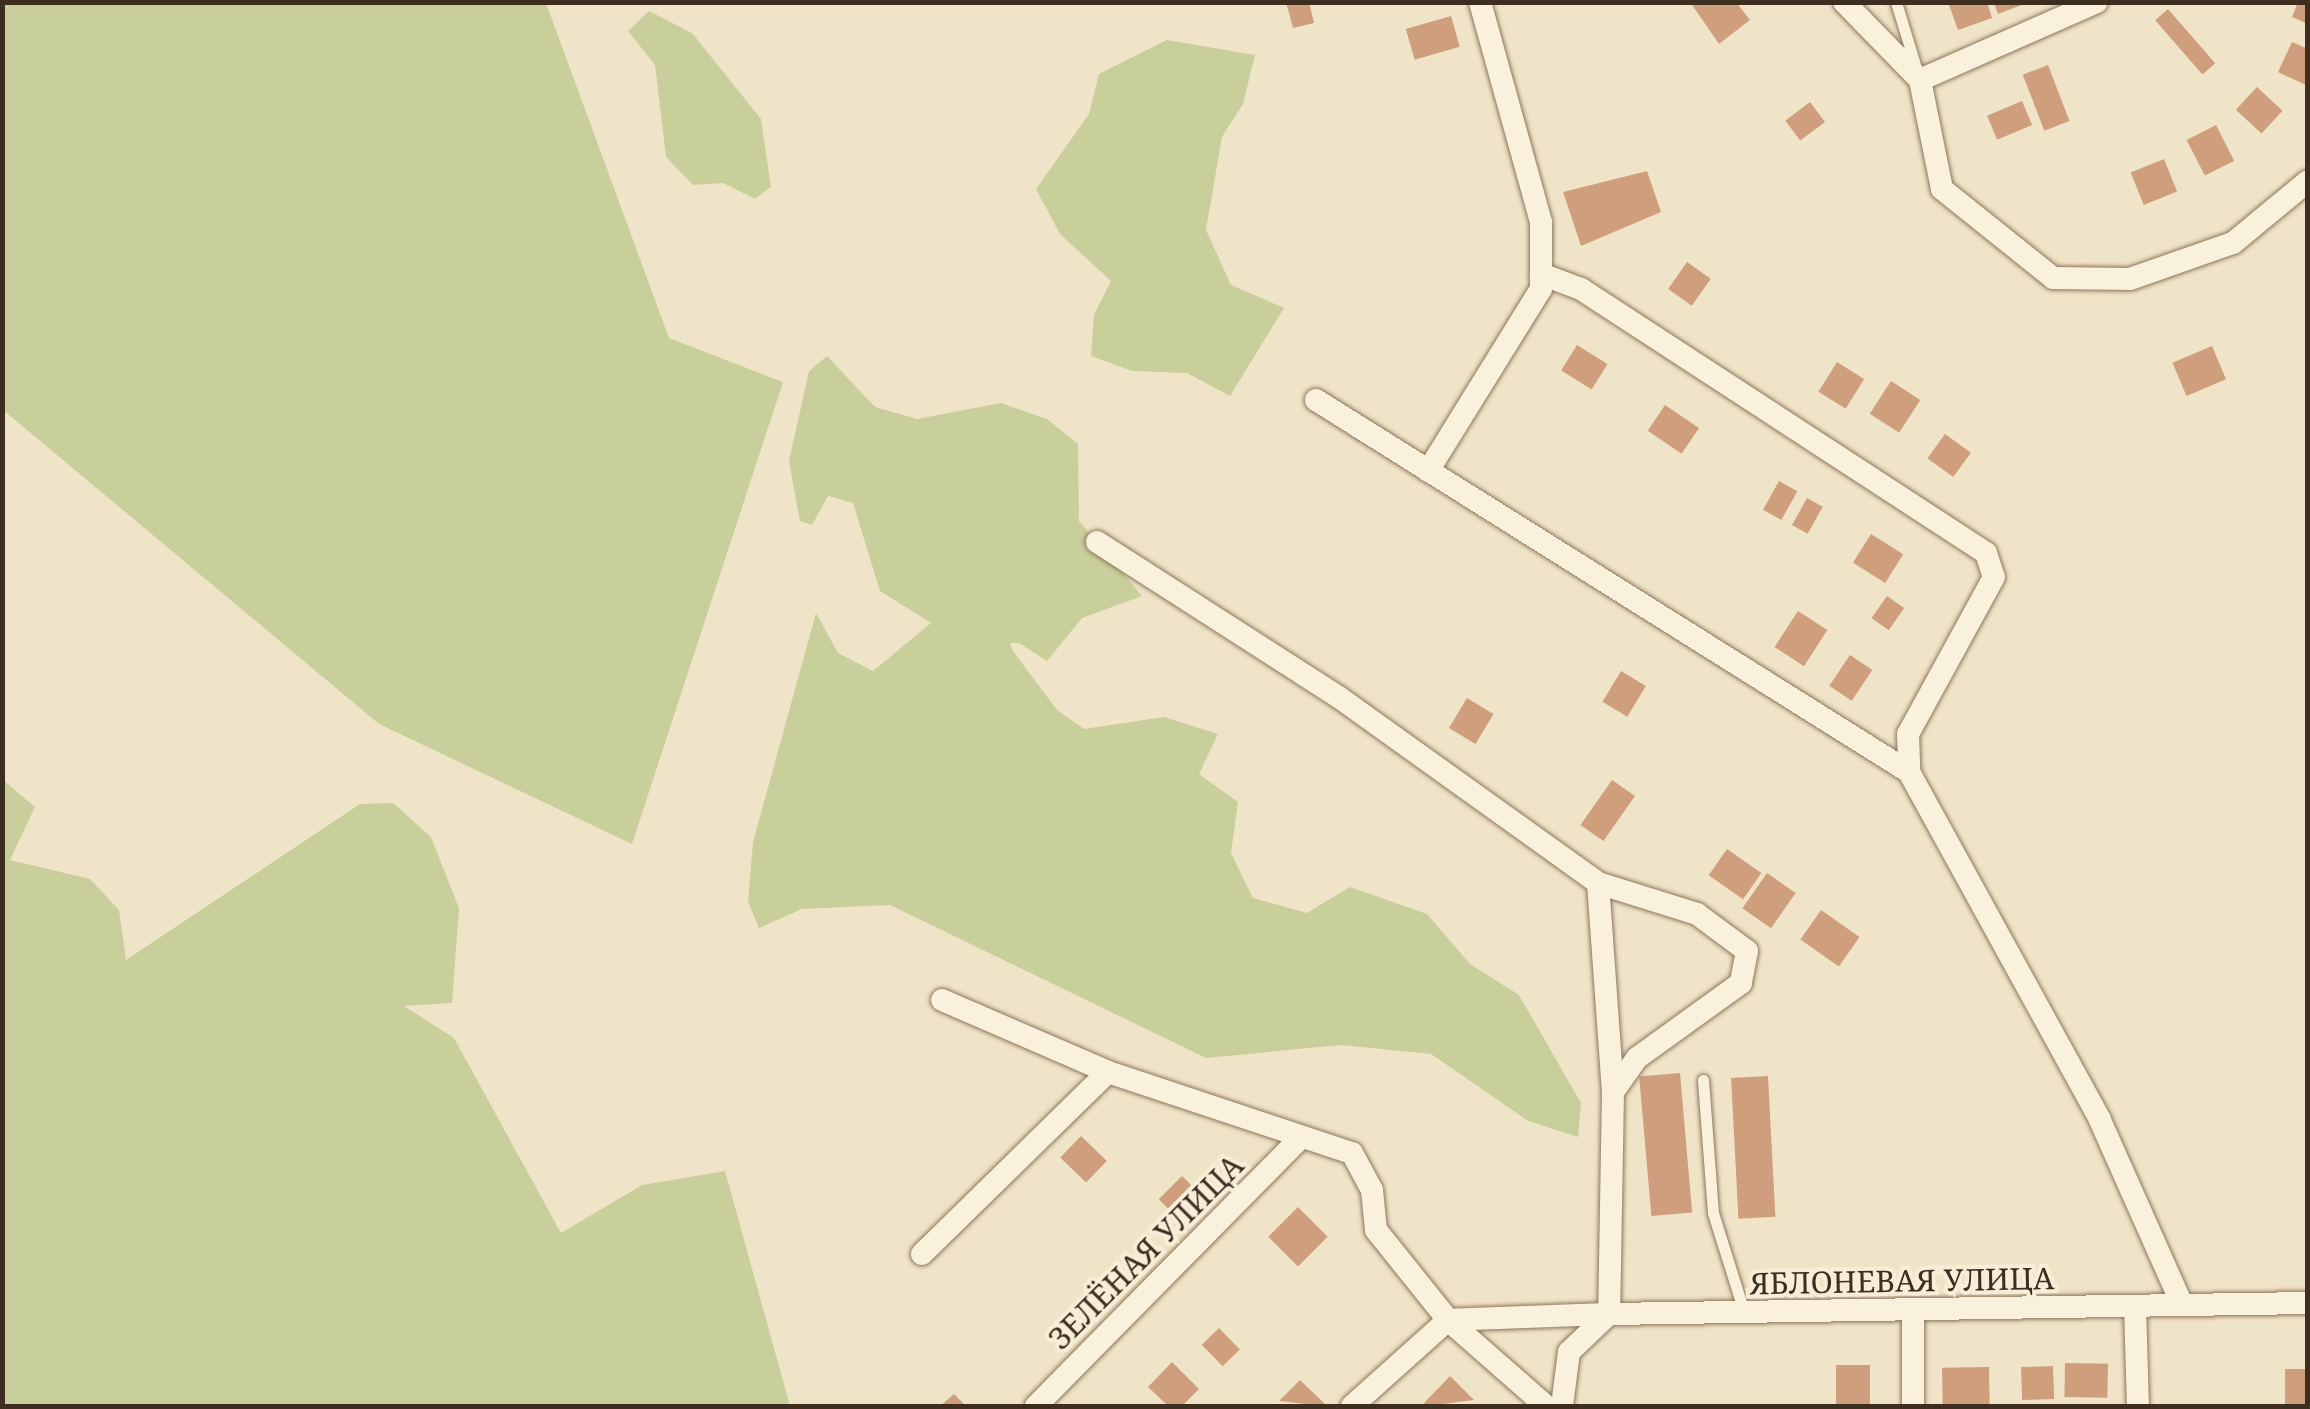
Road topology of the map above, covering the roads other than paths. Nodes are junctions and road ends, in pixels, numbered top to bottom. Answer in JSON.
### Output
{"nodes":[{"id":1,"x":1480,"y":2,"type":"edge"},
{"id":2,"x":1844,"y":2,"type":"edge"},
{"id":3,"x":1896,"y":2,"type":"edge"},
{"id":4,"x":2097,"y":2,"type":"edge"},
{"id":5,"x":1920,"y":80,"type":"junction"},
{"id":6,"x":2308,"y":181,"type":"edge"},
{"id":7,"x":1542,"y":274,"type":"junction"},
{"id":8,"x":1316,"y":400,"type":"dead end"},
{"id":9,"x":1428,"y":471,"type":"junction"},
{"id":10,"x":1098,"y":542,"type":"dead end"},
{"id":11,"x":1910,"y":772,"type":"junction"},
{"id":12,"x":1598,"y":882,"type":"junction"},
{"id":13,"x":942,"y":1000,"type":"dead end"},
{"id":14,"x":1108,"y":1072,"type":"junction"},
{"id":15,"x":1702,"y":1080,"type":"dead end"},
{"id":16,"x":1613,"y":1092,"type":"junction"},
{"id":17,"x":1298,"y":1140,"type":"junction"},
{"id":18,"x":922,"y":1254,"type":"dead end"},
{"id":19,"x":2308,"y":1303,"type":"edge"},
{"id":20,"x":2182,"y":1304,"type":"junction"},
{"id":21,"x":2134,"y":1306,"type":"junction"},
{"id":22,"x":1913,"y":1309,"type":"junction"},
{"id":23,"x":1610,"y":1314,"type":"junction"},
{"id":24,"x":1745,"y":1314,"type":"junction"},
{"id":25,"x":1448,"y":1320,"type":"junction"},
{"id":26,"x":1036,"y":1406,"type":"edge"},
{"id":27,"x":1352,"y":1406,"type":"edge"},
{"id":28,"x":1546,"y":1406,"type":"edge"},
{"id":29,"x":1562,"y":1406,"type":"edge"},
{"id":30,"x":1913,"y":1406,"type":"edge"},
{"id":31,"x":2138,"y":1406,"type":"edge"}],
"edges":[{"from":1,"to":7,"type":"street"},
{"from":2,"to":5,"type":"street"},
{"from":3,"to":5,"type":"lane"},
{"from":4,"to":5,"type":"street"},
{"from":5,"to":6,"type":"street"},
{"from":7,"to":9,"type":"street"},
{"from":7,"to":11,"type":"street"},
{"from":8,"to":9,"type":"street"},
{"from":9,"to":11,"type":"street"},
{"from":10,"to":12,"type":"street"},
{"from":11,"to":20,"type":"street"},
{"from":12,"to":16,"type":"street"},
{"from":12,"to":16,"type":"street"},
{"from":13,"to":14,"type":"street"},
{"from":14,"to":17,"type":"street"},
{"from":14,"to":18,"type":"street"},
{"from":15,"to":24,"type":"lane"},
{"from":16,"to":23,"type":"street"},
{"from":17,"to":25,"type":"street"},
{"from":17,"to":26,"type":"street","name":"ЗЕЛЁНАЯ УЛИЦА"},
{"from":19,"to":20,"type":"street","name":"ЯБЛОНЕВАЯ УЛИЦА"},
{"from":20,"to":21,"type":"street","name":"ЯБЛОНЕВАЯ УЛИЦА"},
{"from":21,"to":22,"type":"street","name":"ЯБЛОНЕВАЯ УЛИЦА"},
{"from":21,"to":31,"type":"street"},
{"from":22,"to":24,"type":"street","name":"ЯБЛОНЕВАЯ УЛИЦА"},
{"from":22,"to":30,"type":"street"},
{"from":23,"to":24,"type":"street","name":"ЯБЛОНЕВАЯ УЛИЦА"},
{"from":23,"to":25,"type":"street","name":"ЯБЛОНЕВАЯ УЛИЦА"},
{"from":23,"to":29,"type":"street"},
{"from":25,"to":27,"type":"street"},
{"from":25,"to":28,"type":"street"}]}
